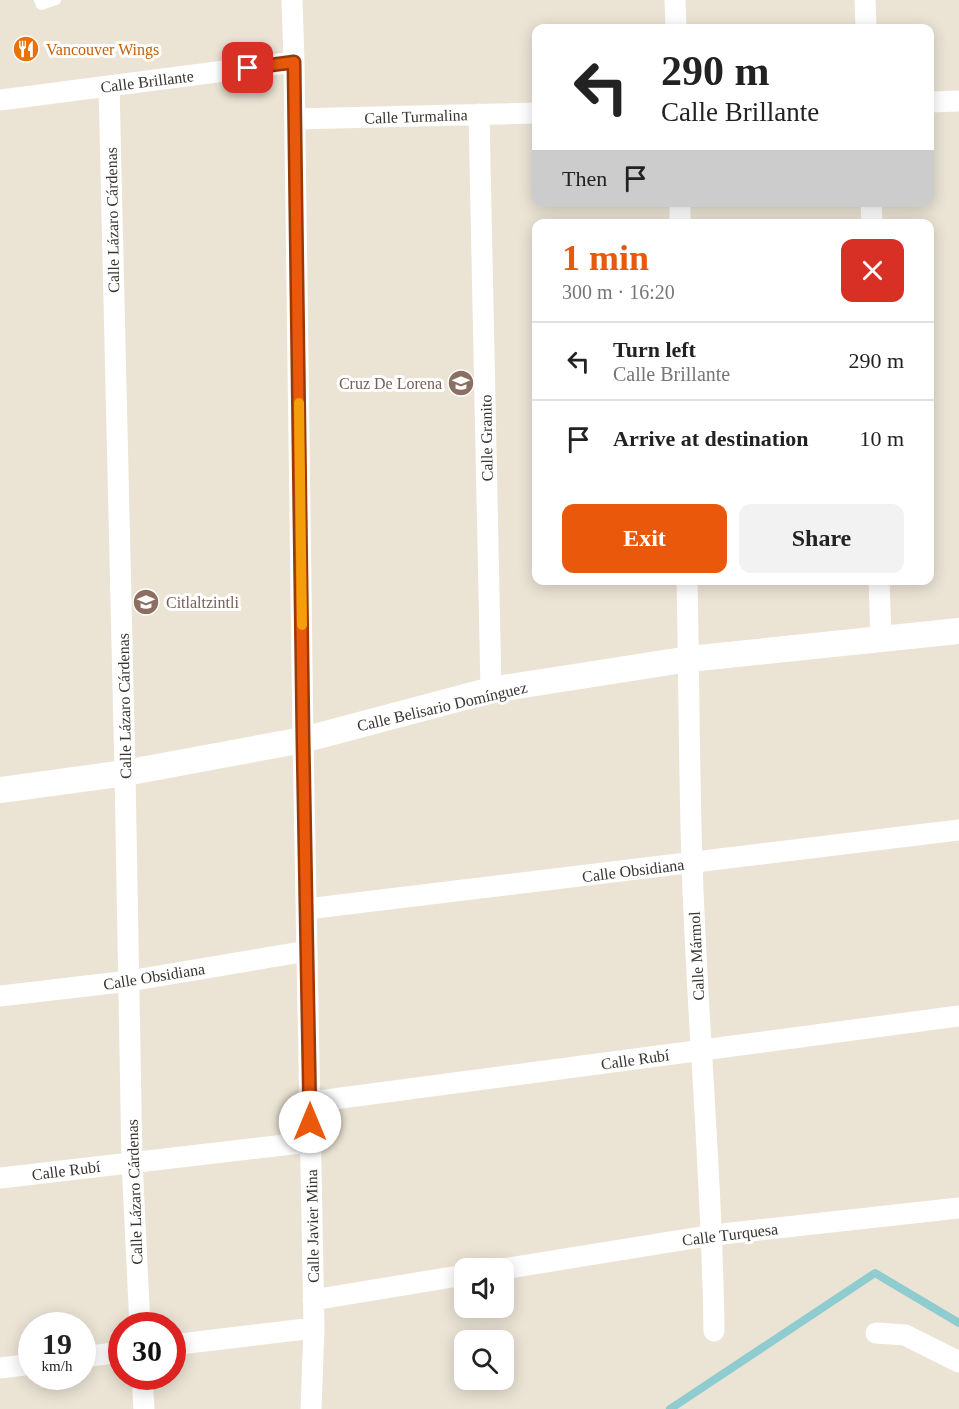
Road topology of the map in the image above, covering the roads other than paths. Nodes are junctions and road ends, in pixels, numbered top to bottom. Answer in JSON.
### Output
{"nodes":[{"id":1,"x":39,"y":0,"type":"edge"},
{"id":2,"x":56,"y":0,"type":"edge"},
{"id":3,"x":292,"y":0,"type":"edge"},
{"id":4,"x":675,"y":0,"type":"edge"},
{"id":5,"x":865,"y":0,"type":"edge"},
{"id":6,"x":676,"y":24,"type":"edge"},
{"id":7,"x":866,"y":24,"type":"edge"},
{"id":8,"x":294,"y":62,"type":"junction"},
{"id":9,"x":109,"y":86,"type":"junction"},
{"id":10,"x":0,"y":100,"type":"edge"},
{"id":11,"x":959,"y":101,"type":"edge"},
{"id":12,"x":934,"y":102,"type":"edge"},
{"id":13,"x":532,"y":113,"type":"edge"},
{"id":14,"x":479,"y":114,"type":"junction"},
{"id":15,"x":295,"y":119,"type":"junction"},
{"id":16,"x":687,"y":585,"type":"edge"},
{"id":17,"x":879,"y":585,"type":"edge"},
{"id":18,"x":959,"y":631,"type":"edge"},
{"id":19,"x":881,"y":639,"type":"junction"},
{"id":20,"x":689,"y":659,"type":"junction"},
{"id":21,"x":491,"y":690,"type":"junction"},
{"id":22,"x":303,"y":740,"type":"junction"},
{"id":23,"x":125,"y":773,"type":"junction"},
{"id":24,"x":0,"y":790,"type":"edge"},
{"id":25,"x":959,"y":830,"type":"edge"},
{"id":26,"x":692,"y":862,"type":"junction"},
{"id":27,"x":307,"y":909,"type":"junction"},
{"id":28,"x":307,"y":951,"type":"junction"},
{"id":29,"x":129,"y":981,"type":"junction"},
{"id":30,"x":0,"y":996,"type":"edge"},
{"id":31,"x":959,"y":1016,"type":"edge"},
{"id":32,"x":701,"y":1050,"type":"junction"},
{"id":33,"x":311,"y":1102,"type":"junction"},
{"id":34,"x":310,"y":1142,"type":"junction"},
{"id":35,"x":132,"y":1162,"type":"junction"},
{"id":36,"x":0,"y":1178,"type":"edge"},
{"id":37,"x":959,"y":1208,"type":"edge"},
{"id":38,"x":712,"y":1235,"type":"junction"},
{"id":39,"x":514,"y":1267,"type":"edge"},
{"id":40,"x":454,"y":1277,"type":"edge"},
{"id":41,"x":313,"y":1300,"type":"junction"},
{"id":42,"x":139,"y":1312,"type":"edge"},
{"id":43,"x":314,"y":1329,"type":"junction"},
{"id":44,"x":714,"y":1331,"type":"dead end"},
{"id":45,"x":876,"y":1333,"type":"dead end"},
{"id":46,"x":186,"y":1344,"type":"edge"},
{"id":47,"x":959,"y":1362,"type":"edge"},
{"id":48,"x":18,"y":1366,"type":"edge"},
{"id":49,"x":0,"y":1368,"type":"edge"},
{"id":50,"x":143,"y":1390,"type":"edge"},
{"id":51,"x":144,"y":1409,"type":"edge"},
{"id":52,"x":311,"y":1409,"type":"edge"}],
"edges":[{"from":1,"to":2,"type":"lane"},
{"from":3,"to":8,"type":"street","name":"Calle Javier Mina"},
{"from":4,"to":6,"type":"street"},
{"from":5,"to":7,"type":"street"},
{"from":8,"to":9,"type":"street","name":"Calle Brillante"},
{"from":8,"to":15,"type":"street","name":"Calle Javier Mina"},
{"from":9,"to":10,"type":"street","name":"Calle Brillante"},
{"from":9,"to":23,"type":"street","name":"Calle Lázaro Cárdenas"},
{"from":11,"to":12,"type":"street"},
{"from":13,"to":14,"type":"street","name":"Calle Turmalina"},
{"from":14,"to":15,"type":"street","name":"Calle Turmalina"},
{"from":14,"to":21,"type":"street","name":"Calle Granito"},
{"from":15,"to":22,"type":"street","name":"Calle Javier Mina"},
{"from":16,"to":20,"type":"street","name":"Calle Mármol"},
{"from":17,"to":19,"type":"street"},
{"from":18,"to":19,"type":"street","name":"Calle Belisario Domínguez"},
{"from":19,"to":20,"type":"street","name":"Calle Belisario Domínguez"},
{"from":20,"to":21,"type":"street","name":"Calle Belisario Domínguez"},
{"from":20,"to":26,"type":"street","name":"Calle Mármol"},
{"from":21,"to":22,"type":"street","name":"Calle Belisario Domínguez"},
{"from":22,"to":23,"type":"street","name":"Calle Belisario Domínguez"},
{"from":22,"to":27,"type":"street","name":"Calle Javier Mina"},
{"from":23,"to":24,"type":"street","name":"Calle Belisario Domínguez"},
{"from":23,"to":29,"type":"street","name":"Calle Lázaro Cárdenas"},
{"from":25,"to":26,"type":"street","name":"Calle Obsidiana"},
{"from":26,"to":27,"type":"street","name":"Calle Obsidiana"},
{"from":26,"to":32,"type":"street","name":"Calle Mármol"},
{"from":27,"to":28,"type":"street","name":"Calle Javier Mina"},
{"from":28,"to":29,"type":"street","name":"Calle Obsidiana"},
{"from":28,"to":33,"type":"street","name":"Calle Javier Mina"},
{"from":29,"to":30,"type":"street","name":"Calle Obsidiana"},
{"from":29,"to":35,"type":"street","name":"Calle Lázaro Cárdenas"},
{"from":31,"to":32,"type":"street","name":"Calle Rubí"},
{"from":32,"to":33,"type":"street","name":"Calle Rubí"},
{"from":32,"to":38,"type":"street","name":"Calle Mármol"},
{"from":33,"to":34,"type":"street","name":"Calle Javier Mina"},
{"from":34,"to":35,"type":"street","name":"Calle Rubí"},
{"from":34,"to":41,"type":"street","name":"Calle Javier Mina"},
{"from":35,"to":36,"type":"street","name":"Calle Rubí"},
{"from":35,"to":42,"type":"street","name":"Calle Lázaro Cárdenas"},
{"from":37,"to":38,"type":"street","name":"Calle Turquesa"},
{"from":38,"to":39,"type":"street","name":"Calle Turquesa"},
{"from":38,"to":44,"type":"street","name":"Calle Mármol"},
{"from":40,"to":41,"type":"street"},
{"from":41,"to":43,"type":"street","name":"Calle Javier Mina"},
{"from":43,"to":46,"type":"street"},
{"from":43,"to":52,"type":"street","name":"Calle Javier Mina"},
{"from":45,"to":47,"type":"street"},
{"from":48,"to":49,"type":"street"},
{"from":50,"to":51,"type":"street"}]}
